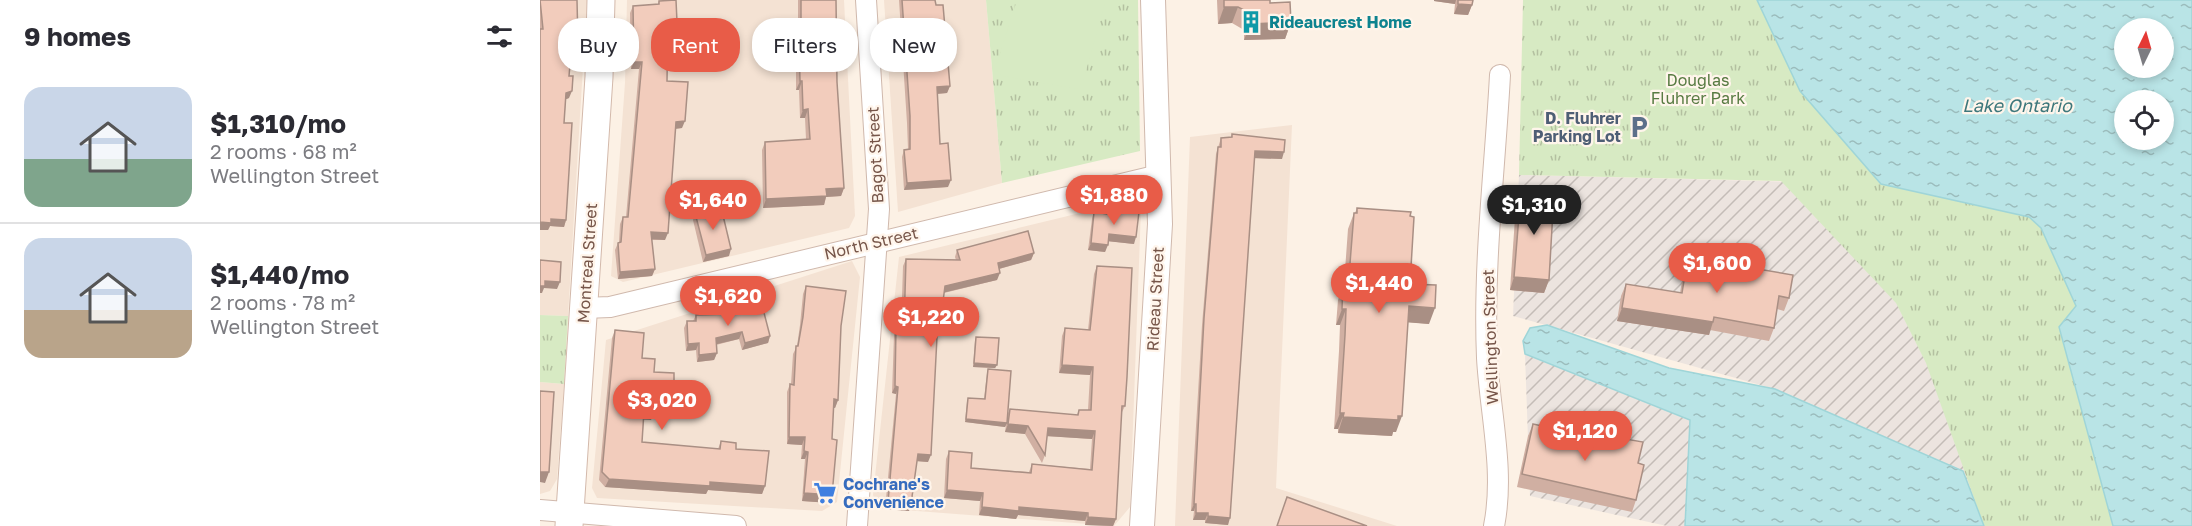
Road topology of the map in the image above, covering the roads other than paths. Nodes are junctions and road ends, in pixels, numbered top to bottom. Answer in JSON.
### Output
{"nodes":[{"id":1,"x":601,"y":0,"type":"edge"},
{"id":2,"x":866,"y":0,"type":"edge"},
{"id":3,"x":1153,"y":0,"type":"edge"},
{"id":4,"x":1500,"y":75,"type":"dead end"},
{"id":5,"x":1159,"y":175,"type":"junction"},
{"id":6,"x":876,"y":241,"type":"junction"},
{"id":7,"x":584,"y":308,"type":"junction"},
{"id":8,"x":540,"y":510,"type":"edge"},
{"id":9,"x":569,"y":520,"type":"edge"},
{"id":10,"x":736,"y":526,"type":"edge"},
{"id":11,"x":856,"y":526,"type":"edge"},
{"id":12,"x":1142,"y":526,"type":"edge"},
{"id":13,"x":1494,"y":526,"type":"edge"}],
"edges":[{"from":1,"to":7,"type":"main road","name":"Montreal Street"},
{"from":2,"to":6,"type":"street","name":"Bagot Street"},
{"from":3,"to":5,"type":"street","name":"Rideau Street"},
{"from":4,"to":13,"type":"street","name":"Wellington Street"},
{"from":5,"to":6,"type":"street","name":"North Street"},
{"from":5,"to":12,"type":"street","name":"Rideau Street"},
{"from":6,"to":7,"type":"street","name":"North Street"},
{"from":6,"to":11,"type":"street","name":"Bagot Street"},
{"from":7,"to":9,"type":"main road","name":"Montreal Street"},
{"from":8,"to":9,"type":"street"},
{"from":9,"to":10,"type":"street"}]}
